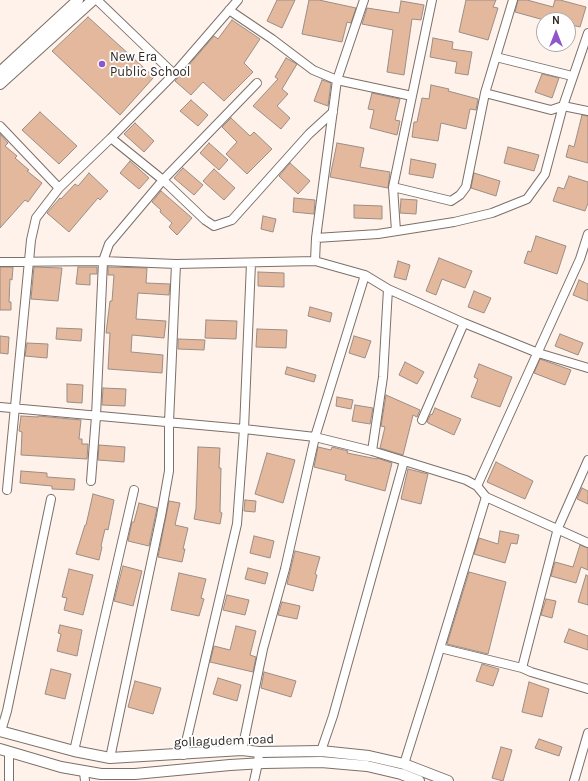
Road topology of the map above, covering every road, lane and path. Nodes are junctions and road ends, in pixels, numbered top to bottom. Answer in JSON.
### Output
{"nodes":[{"id":1,"x":78,"y":0,"type":"edge"},
{"id":2,"x":93,"y":0,"type":"edge"},
{"id":3,"x":97,"y":0,"type":"edge"},
{"id":4,"x":238,"y":0,"type":"edge"},
{"id":5,"x":364,"y":0,"type":"edge"},
{"id":6,"x":432,"y":0,"type":"edge"},
{"id":7,"x":513,"y":0,"type":"edge"},
{"id":8,"x":229,"y":10,"type":"junction"},
{"id":9,"x":588,"y":33,"type":"edge"},
{"id":10,"x":496,"y":57,"type":"junction"},
{"id":11,"x":0,"y":72,"type":"edge"},
{"id":12,"x":174,"y":74,"type":"junction"},
{"id":13,"x":572,"y":76,"type":"junction"},
{"id":14,"x":337,"y":80,"type":"junction"},
{"id":15,"x":257,"y":83,"type":"dead end"},
{"id":16,"x":0,"y":84,"type":"edge"},
{"id":17,"x":485,"y":93,"type":"junction"},
{"id":18,"x":412,"y":96,"type":"junction"},
{"id":19,"x":562,"y":106,"type":"junction"},
{"id":20,"x":588,"y":111,"type":"edge"},
{"id":21,"x":333,"y":112,"type":"junction"},
{"id":22,"x":0,"y":126,"type":"edge"},
{"id":23,"x":111,"y":138,"type":"junction"},
{"id":24,"x":163,"y":180,"type":"junction"},
{"id":25,"x":393,"y":187,"type":"junction"},
{"id":26,"x":59,"y":188,"type":"junction"},
{"id":27,"x":396,"y":231,"type":"junction"},
{"id":28,"x":588,"y":234,"type":"edge"},
{"id":29,"x":316,"y":238,"type":"junction"},
{"id":30,"x":30,"y":261,"type":"junction"},
{"id":31,"x":103,"y":261,"type":"junction"},
{"id":32,"x":315,"y":261,"type":"junction"},
{"id":33,"x":0,"y":262,"type":"edge"},
{"id":34,"x":251,"y":263,"type":"junction"},
{"id":35,"x":176,"y":264,"type":"junction"},
{"id":36,"x":365,"y":275,"type":"junction"},
{"id":37,"x":388,"y":289,"type":"junction"},
{"id":38,"x":464,"y":323,"type":"junction"},
{"id":39,"x":538,"y":353,"type":"junction"},
{"id":40,"x":588,"y":368,"type":"edge"},
{"id":41,"x":0,"y":407,"type":"edge"},
{"id":42,"x":15,"y":408,"type":"junction"},
{"id":43,"x":96,"y":416,"type":"junction"},
{"id":44,"x":422,"y":420,"type":"dead end"},
{"id":45,"x":169,"y":422,"type":"junction"},
{"id":46,"x":244,"y":429,"type":"junction"},
{"id":47,"x":315,"y":438,"type":"junction"},
{"id":48,"x":372,"y":450,"type":"junction"},
{"id":49,"x":588,"y":460,"type":"edge"},
{"id":50,"x":404,"y":461,"type":"junction"},
{"id":51,"x":90,"y":481,"type":"dead end"},
{"id":52,"x":477,"y":486,"type":"junction"},
{"id":53,"x":7,"y":490,"type":"dead end"},
{"id":54,"x":134,"y":490,"type":"dead end"},
{"id":55,"x":486,"y":497,"type":"junction"},
{"id":56,"x":51,"y":499,"type":"dead end"},
{"id":57,"x":558,"y":528,"type":"junction"},
{"id":58,"x":588,"y":543,"type":"edge"},
{"id":59,"x":440,"y":648,"type":"junction"},
{"id":60,"x":522,"y":668,"type":"junction"},
{"id":61,"x":588,"y":689,"type":"edge"},
{"id":62,"x":0,"y":731,"type":"edge"},
{"id":63,"x":588,"y":733,"type":"edge"},
{"id":64,"x":5,"y":750,"type":"edge"},
{"id":65,"x":242,"y":750,"type":"junction"},
{"id":66,"x":74,"y":751,"type":"junction"},
{"id":67,"x":321,"y":751,"type":"junction"},
{"id":68,"x":259,"y":752,"type":"junction"},
{"id":69,"x":183,"y":755,"type":"junction"},
{"id":70,"x":110,"y":758,"type":"junction"},
{"id":71,"x":258,"y":763,"type":"junction"},
{"id":72,"x":404,"y":764,"type":"junction"},
{"id":73,"x":84,"y":776,"type":"edge"},
{"id":74,"x":9,"y":781,"type":"edge"},
{"id":75,"x":254,"y":781,"type":"edge"},
{"id":76,"x":419,"y":781,"type":"edge"},
{"id":77,"x":448,"y":781,"type":"edge"},
{"id":78,"x":574,"y":781,"type":"edge"}],
"edges":[{"from":1,"to":11,"type":"street"},
{"from":2,"to":16,"type":"street"},
{"from":3,"to":12,"type":"street"},
{"from":4,"to":8,"type":"street"},
{"from":5,"to":14,"type":"street"},
{"from":6,"to":18,"type":"street"},
{"from":7,"to":10,"type":"street"},
{"from":8,"to":12,"type":"street"},
{"from":8,"to":14,"type":"street"},
{"from":9,"to":13,"type":"street"},
{"from":10,"to":13,"type":"street"},
{"from":10,"to":17,"type":"street"},
{"from":12,"to":23,"type":"street"},
{"from":13,"to":19,"type":"street"},
{"from":14,"to":18,"type":"street"},
{"from":14,"to":21,"type":"street"},
{"from":15,"to":24,"type":"street"},
{"from":17,"to":19,"type":"street"},
{"from":17,"to":25,"type":"street"},
{"from":18,"to":25,"type":"street"},
{"from":19,"to":20,"type":"street"},
{"from":19,"to":27,"type":"street"},
{"from":21,"to":24,"type":"street"},
{"from":21,"to":29,"type":"street"},
{"from":22,"to":26,"type":"street"},
{"from":23,"to":24,"type":"street"},
{"from":23,"to":26,"type":"street"},
{"from":24,"to":31,"type":"street"},
{"from":25,"to":27,"type":"street"},
{"from":26,"to":30,"type":"street"},
{"from":27,"to":29,"type":"street"},
{"from":28,"to":39,"type":"street"},
{"from":29,"to":32,"type":"street"},
{"from":30,"to":31,"type":"street"},
{"from":30,"to":33,"type":"street"},
{"from":30,"to":42,"type":"street"},
{"from":31,"to":35,"type":"street"},
{"from":31,"to":43,"type":"street"},
{"from":32,"to":34,"type":"street"},
{"from":32,"to":36,"type":"street"},
{"from":34,"to":35,"type":"street"},
{"from":34,"to":46,"type":"street"},
{"from":35,"to":45,"type":"street"},
{"from":36,"to":37,"type":"street"},
{"from":36,"to":47,"type":"street"},
{"from":37,"to":38,"type":"street"},
{"from":37,"to":48,"type":"street"},
{"from":38,"to":39,"type":"street"},
{"from":38,"to":44,"type":"street"},
{"from":39,"to":40,"type":"street"},
{"from":39,"to":52,"type":"street"},
{"from":41,"to":42,"type":"street"},
{"from":42,"to":43,"type":"street"},
{"from":42,"to":53,"type":"street"},
{"from":43,"to":45,"type":"street"},
{"from":43,"to":51,"type":"street"},
{"from":45,"to":46,"type":"street"},
{"from":45,"to":70,"type":"street"},
{"from":46,"to":47,"type":"street"},
{"from":46,"to":69,"type":"street"},
{"from":47,"to":48,"type":"street"},
{"from":47,"to":65,"type":"street"},
{"from":48,"to":50,"type":"street"},
{"from":49,"to":57,"type":"street"},
{"from":50,"to":52,"type":"street"},
{"from":50,"to":67,"type":"street"},
{"from":52,"to":55,"type":"street"},
{"from":54,"to":66,"type":"street"},
{"from":55,"to":57,"type":"street"},
{"from":55,"to":59,"type":"street"},
{"from":56,"to":62,"type":"street"},
{"from":57,"to":58,"type":"street"},
{"from":57,"to":60,"type":"street"},
{"from":59,"to":60,"type":"street"},
{"from":59,"to":72,"type":"street"},
{"from":60,"to":61,"type":"street"},
{"from":62,"to":66,"type":"street","name":"gollagudem road"},
{"from":63,"to":78,"type":"street"},
{"from":64,"to":73,"type":"street","name":"gollagudem road"},
{"from":64,"to":74,"type":"street"},
{"from":65,"to":68,"type":"street","name":"gollagudem road"},
{"from":65,"to":69,"type":"street","name":"gollagudem road"},
{"from":66,"to":70,"type":"street","name":"gollagudem road"},
{"from":67,"to":68,"type":"street","name":"gollagudem road"},
{"from":67,"to":72,"type":"street","name":"gollagudem road"},
{"from":68,"to":71,"type":"street"},
{"from":69,"to":70,"type":"street","name":"gollagudem road"},
{"from":71,"to":73,"type":"street","name":"gollagudem road"},
{"from":71,"to":75,"type":"street"},
{"from":71,"to":76,"type":"street","name":"gollagudem road"},
{"from":72,"to":77,"type":"street","name":"gollagudem road"}]}
